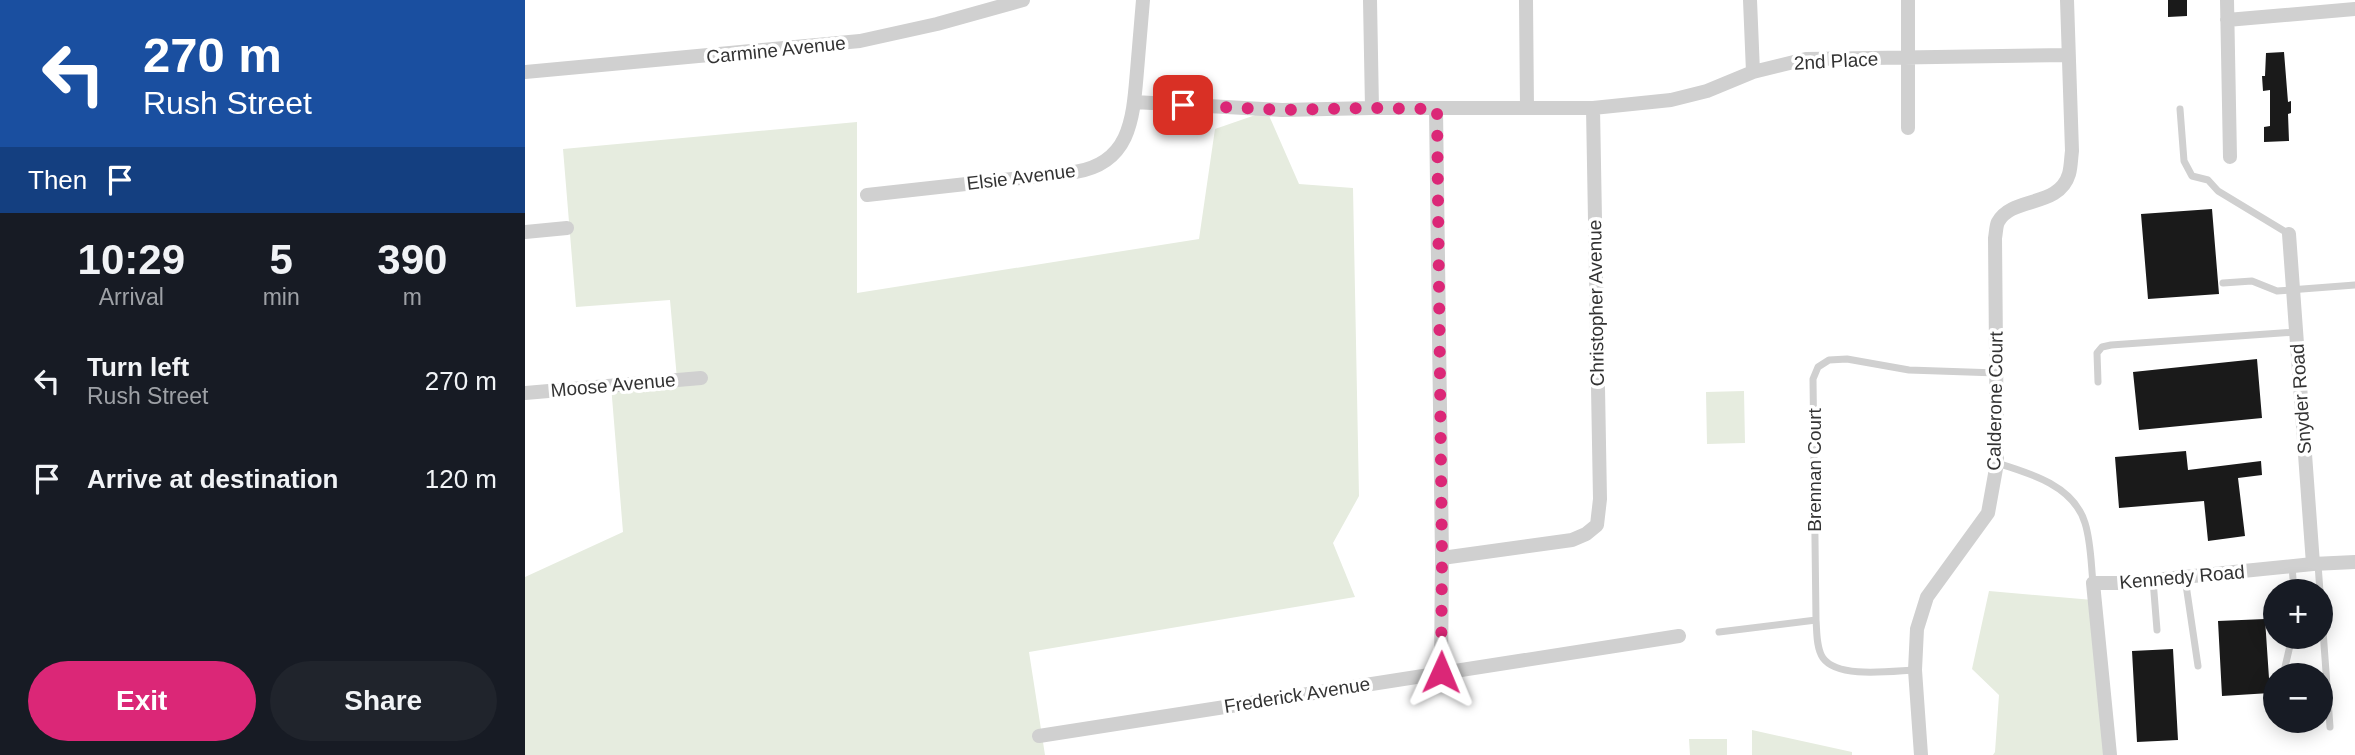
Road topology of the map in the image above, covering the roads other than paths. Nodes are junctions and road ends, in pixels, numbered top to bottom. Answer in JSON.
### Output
{"nodes":[{"id":1,"x":1023,"y":0,"type":"edge"},
{"id":2,"x":1143,"y":0,"type":"edge"},
{"id":3,"x":1370,"y":0,"type":"edge"},
{"id":4,"x":1526,"y":0,"type":"edge"},
{"id":5,"x":1750,"y":0,"type":"edge"},
{"id":6,"x":1908,"y":0,"type":"edge"},
{"id":7,"x":2067,"y":0,"type":"edge"},
{"id":8,"x":2227,"y":0,"type":"edge"},
{"id":9,"x":2355,"y":9,"type":"edge"},
{"id":10,"x":2227,"y":20,"type":"junction"},
{"id":11,"x":2068,"y":55,"type":"junction"},
{"id":12,"x":1909,"y":58,"type":"junction"},
{"id":13,"x":525,"y":72,"type":"edge"},
{"id":14,"x":1753,"y":72,"type":"junction"},
{"id":15,"x":1134,"y":102,"type":"junction"},
{"id":16,"x":1372,"y":108,"type":"junction"},
{"id":17,"x":1527,"y":108,"type":"junction"},
{"id":18,"x":1593,"y":108,"type":"junction"},
{"id":19,"x":1437,"y":109,"type":"junction"},
{"id":20,"x":2180,"y":109,"type":"dead end"},
{"id":21,"x":1909,"y":128,"type":"dead end"},
{"id":22,"x":2230,"y":157,"type":"dead end"},
{"id":23,"x":867,"y":195,"type":"dead end"},
{"id":24,"x":567,"y":228,"type":"dead end"},
{"id":25,"x":525,"y":232,"type":"edge"},
{"id":26,"x":2289,"y":234,"type":"joint"},
{"id":27,"x":2223,"y":283,"type":"dead end"},
{"id":28,"x":2355,"y":285,"type":"edge"},
{"id":29,"x":2293,"y":290,"type":"junction"},
{"id":30,"x":2296,"y":332,"type":"junction"},
{"id":31,"x":1997,"y":373,"type":"junction"},
{"id":32,"x":701,"y":377,"type":"dead end"},
{"id":33,"x":2098,"y":383,"type":"dead end"},
{"id":34,"x":525,"y":393,"type":"edge"},
{"id":35,"x":1997,"y":463,"type":"junction"},
{"id":36,"x":1442,"y":558,"type":"junction"},
{"id":37,"x":2355,"y":562,"type":"edge"},
{"id":38,"x":2316,"y":564,"type":"junction"},
{"id":39,"x":2292,"y":566,"type":"junction"},
{"id":40,"x":2185,"y":578,"type":"junction"},
{"id":41,"x":2293,"y":579,"type":"edge"},
{"id":42,"x":2318,"y":579,"type":"edge"},
{"id":43,"x":2153,"y":580,"type":"junction"},
{"id":44,"x":2093,"y":583,"type":"junction"},
{"id":45,"x":1815,"y":620,"type":"junction"},
{"id":46,"x":2157,"y":630,"type":"dead end"},
{"id":47,"x":1719,"y":632,"type":"dead end"},
{"id":48,"x":1679,"y":636,"type":"dead end"},
{"id":49,"x":2198,"y":666,"type":"dead end"},
{"id":50,"x":1915,"y":670,"type":"junction"},
{"id":51,"x":1441,"y":672,"type":"junction"},
{"id":52,"x":1039,"y":736,"type":"dead end"},
{"id":53,"x":1921,"y":755,"type":"edge"},
{"id":54,"x":2110,"y":755,"type":"edge"}],
"edges":[{"from":1,"to":13,"type":"street","name":"Carmine Avenue"},
{"from":2,"to":15,"type":"street","name":"Elsie Avenue"},
{"from":3,"to":16,"type":"street"},
{"from":4,"to":17,"type":"street"},
{"from":5,"to":14,"type":"street"},
{"from":6,"to":12,"type":"street"},
{"from":7,"to":11,"type":"street"},
{"from":8,"to":10,"type":"street"},
{"from":9,"to":10,"type":"street"},
{"from":10,"to":22,"type":"street"},
{"from":11,"to":12,"type":"street","name":"2nd Place"},
{"from":11,"to":31,"type":"street","name":"Calderone Court"},
{"from":12,"to":14,"type":"street","name":"2nd Place"},
{"from":12,"to":21,"type":"street"},
{"from":14,"to":18,"type":"street","name":"2nd Place"},
{"from":15,"to":16,"type":"street","name":"2nd Place"},
{"from":15,"to":23,"type":"street","name":"Elsie Avenue"},
{"from":16,"to":19,"type":"street","name":"2nd Place"},
{"from":17,"to":18,"type":"street","name":"2nd Place"},
{"from":17,"to":19,"type":"street","name":"2nd Place"},
{"from":18,"to":36,"type":"street","name":"Christopher Avenue"},
{"from":19,"to":36,"type":"street"},
{"from":20,"to":26,"type":"lane"},
{"from":24,"to":25,"type":"street"},
{"from":26,"to":29,"type":"street","name":"Snyder Road"},
{"from":27,"to":29,"type":"lane"},
{"from":28,"to":29,"type":"lane"},
{"from":29,"to":30,"type":"street","name":"Snyder Road"},
{"from":30,"to":33,"type":"lane"},
{"from":30,"to":38,"type":"street","name":"Snyder Road"},
{"from":31,"to":35,"type":"street","name":"Calderone Court"},
{"from":31,"to":45,"type":"lane","name":"Brennan Court"},
{"from":32,"to":34,"type":"street","name":"Moose Avenue"},
{"from":35,"to":44,"type":"lane"},
{"from":35,"to":50,"type":"street","name":"Calderone Court"},
{"from":36,"to":51,"type":"street"},
{"from":37,"to":38,"type":"street","name":"Kennedy Road"},
{"from":38,"to":39,"type":"street","name":"Kennedy Road"},
{"from":38,"to":42,"type":"lane"},
{"from":39,"to":40,"type":"street","name":"Kennedy Road"},
{"from":39,"to":41,"type":"lane"},
{"from":40,"to":43,"type":"street","name":"Kennedy Road"},
{"from":40,"to":49,"type":"lane"},
{"from":43,"to":44,"type":"street","name":"Kennedy Road"},
{"from":43,"to":46,"type":"lane"},
{"from":44,"to":54,"type":"street"},
{"from":45,"to":47,"type":"lane"},
{"from":45,"to":50,"type":"lane","name":"Brennan Court"},
{"from":48,"to":51,"type":"street","name":"Frederick Avenue"},
{"from":50,"to":53,"type":"street","name":"Calderone Court"},
{"from":51,"to":52,"type":"street","name":"Frederick Avenue"}]}
